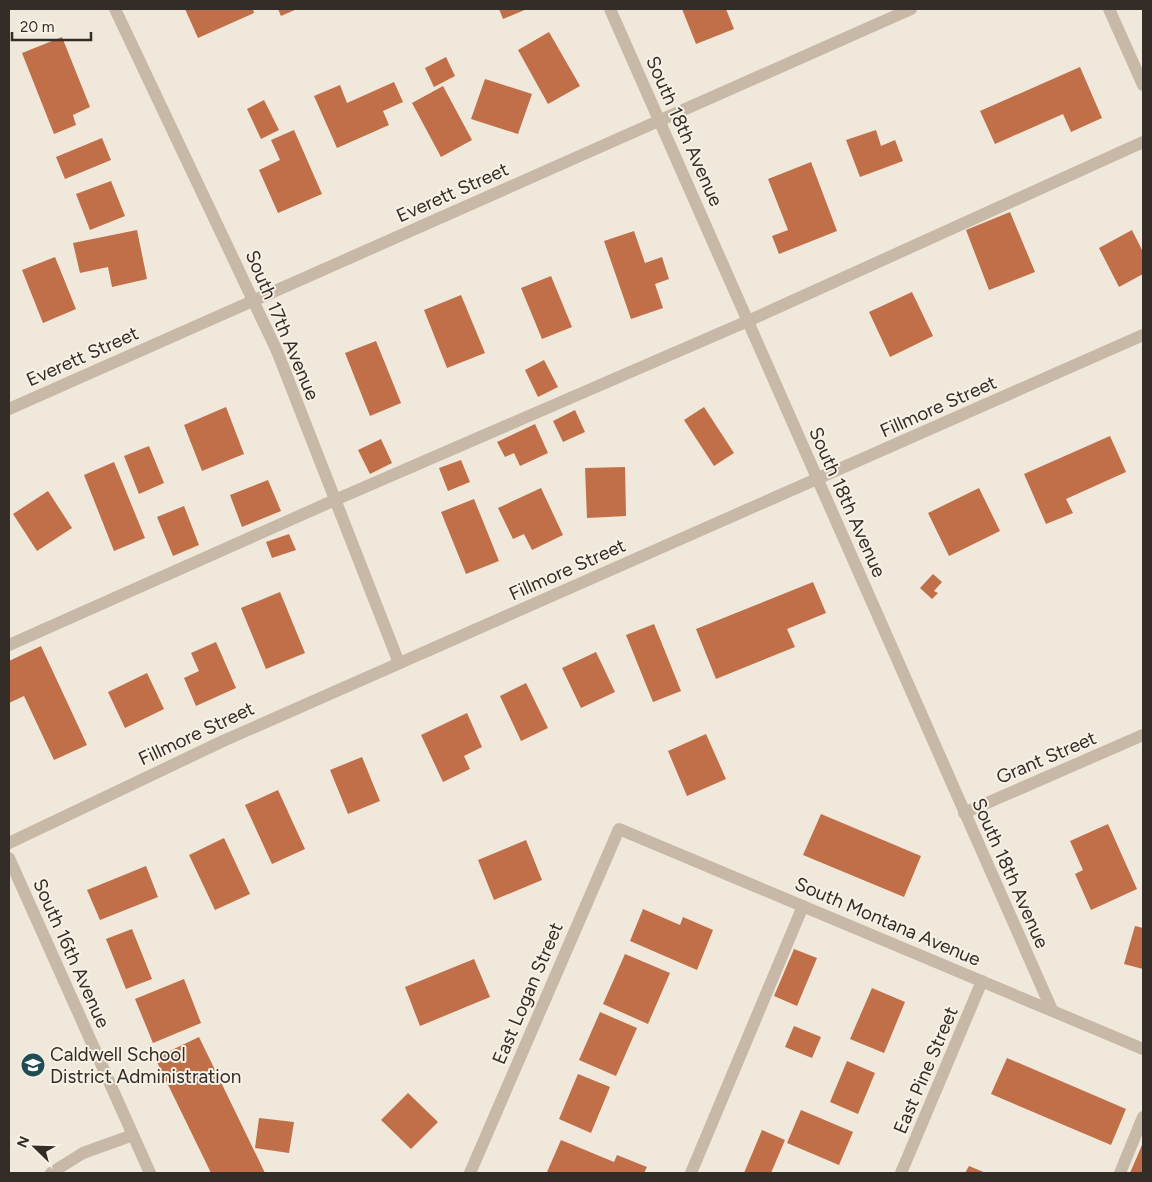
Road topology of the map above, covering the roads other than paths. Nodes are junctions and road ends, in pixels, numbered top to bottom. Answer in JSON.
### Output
{"nodes":[{"id":1,"x":115,"y":9,"type":"edge"},
{"id":2,"x":610,"y":9,"type":"edge"},
{"id":3,"x":911,"y":9,"type":"edge"},
{"id":4,"x":1109,"y":9,"type":"edge"},
{"id":5,"x":1143,"y":85,"type":"edge"},
{"id":6,"x":660,"y":120,"type":"junction"},
{"id":7,"x":1143,"y":142,"type":"edge"},
{"id":8,"x":254,"y":300,"type":"junction"},
{"id":9,"x":748,"y":321,"type":"junction"},
{"id":10,"x":1143,"y":336,"type":"edge"},
{"id":11,"x":9,"y":409,"type":"edge"},
{"id":12,"x":818,"y":480,"type":"junction"},
{"id":13,"x":335,"y":500,"type":"junction"},
{"id":14,"x":9,"y":644,"type":"edge"},
{"id":15,"x":399,"y":663,"type":"junction"},
{"id":16,"x":1143,"y":735,"type":"edge"},
{"id":17,"x":964,"y":813,"type":"junction"},
{"id":18,"x":619,"y":829,"type":"joint"},
{"id":19,"x":9,"y":843,"type":"edge"},
{"id":20,"x":9,"y":858,"type":"edge"},
{"id":21,"x":803,"y":906,"type":"junction"},
{"id":22,"x":982,"y":981,"type":"junction"},
{"id":23,"x":1052,"y":1010,"type":"junction"},
{"id":24,"x":1143,"y":1049,"type":"edge"},
{"id":25,"x":1143,"y":1117,"type":"edge"},
{"id":26,"x":133,"y":1135,"type":"junction"},
{"id":27,"x":51,"y":1173,"type":"edge"},
{"id":28,"x":150,"y":1173,"type":"edge"},
{"id":29,"x":470,"y":1173,"type":"edge"},
{"id":30,"x":691,"y":1173,"type":"edge"},
{"id":31,"x":902,"y":1173,"type":"edge"},
{"id":32,"x":1120,"y":1173,"type":"edge"}],
"edges":[{"from":1,"to":8,"type":"street","name":"South 17th Avenue"},
{"from":2,"to":6,"type":"street","name":"South 18th Avenue"},
{"from":3,"to":6,"type":"street","name":"Everett Street"},
{"from":4,"to":5,"type":"street"},
{"from":6,"to":8,"type":"street","name":"Everett Street"},
{"from":6,"to":9,"type":"street","name":"South 18th Avenue"},
{"from":7,"to":9,"type":"street"},
{"from":8,"to":11,"type":"street","name":"Everett Street"},
{"from":8,"to":13,"type":"street","name":"South 17th Avenue"},
{"from":9,"to":12,"type":"street","name":"South 18th Avenue"},
{"from":9,"to":13,"type":"street"},
{"from":10,"to":12,"type":"street","name":"Fillmore Street"},
{"from":12,"to":15,"type":"street","name":"Fillmore Street"},
{"from":12,"to":17,"type":"street","name":"South 18th Avenue"},
{"from":13,"to":14,"type":"street"},
{"from":13,"to":15,"type":"street","name":"South 17th Avenue"},
{"from":15,"to":19,"type":"street","name":"Fillmore Street"},
{"from":16,"to":17,"type":"street","name":"Grant Street"},
{"from":17,"to":23,"type":"street","name":"South 18th Avenue"},
{"from":18,"to":21,"type":"street","name":"South Montana Avenue"},
{"from":18,"to":29,"type":"street","name":"East Logan Street"},
{"from":20,"to":26,"type":"street","name":"South 16th Avenue"},
{"from":21,"to":22,"type":"street","name":"South Montana Avenue"},
{"from":21,"to":30,"type":"street"},
{"from":22,"to":23,"type":"street","name":"South Montana Avenue"},
{"from":22,"to":31,"type":"street","name":"East Pine Street"},
{"from":23,"to":24,"type":"street","name":"South Montana Avenue"},
{"from":25,"to":32,"type":"street"},
{"from":26,"to":27,"type":"street"},
{"from":26,"to":28,"type":"street","name":"South 16th Avenue"}]}
